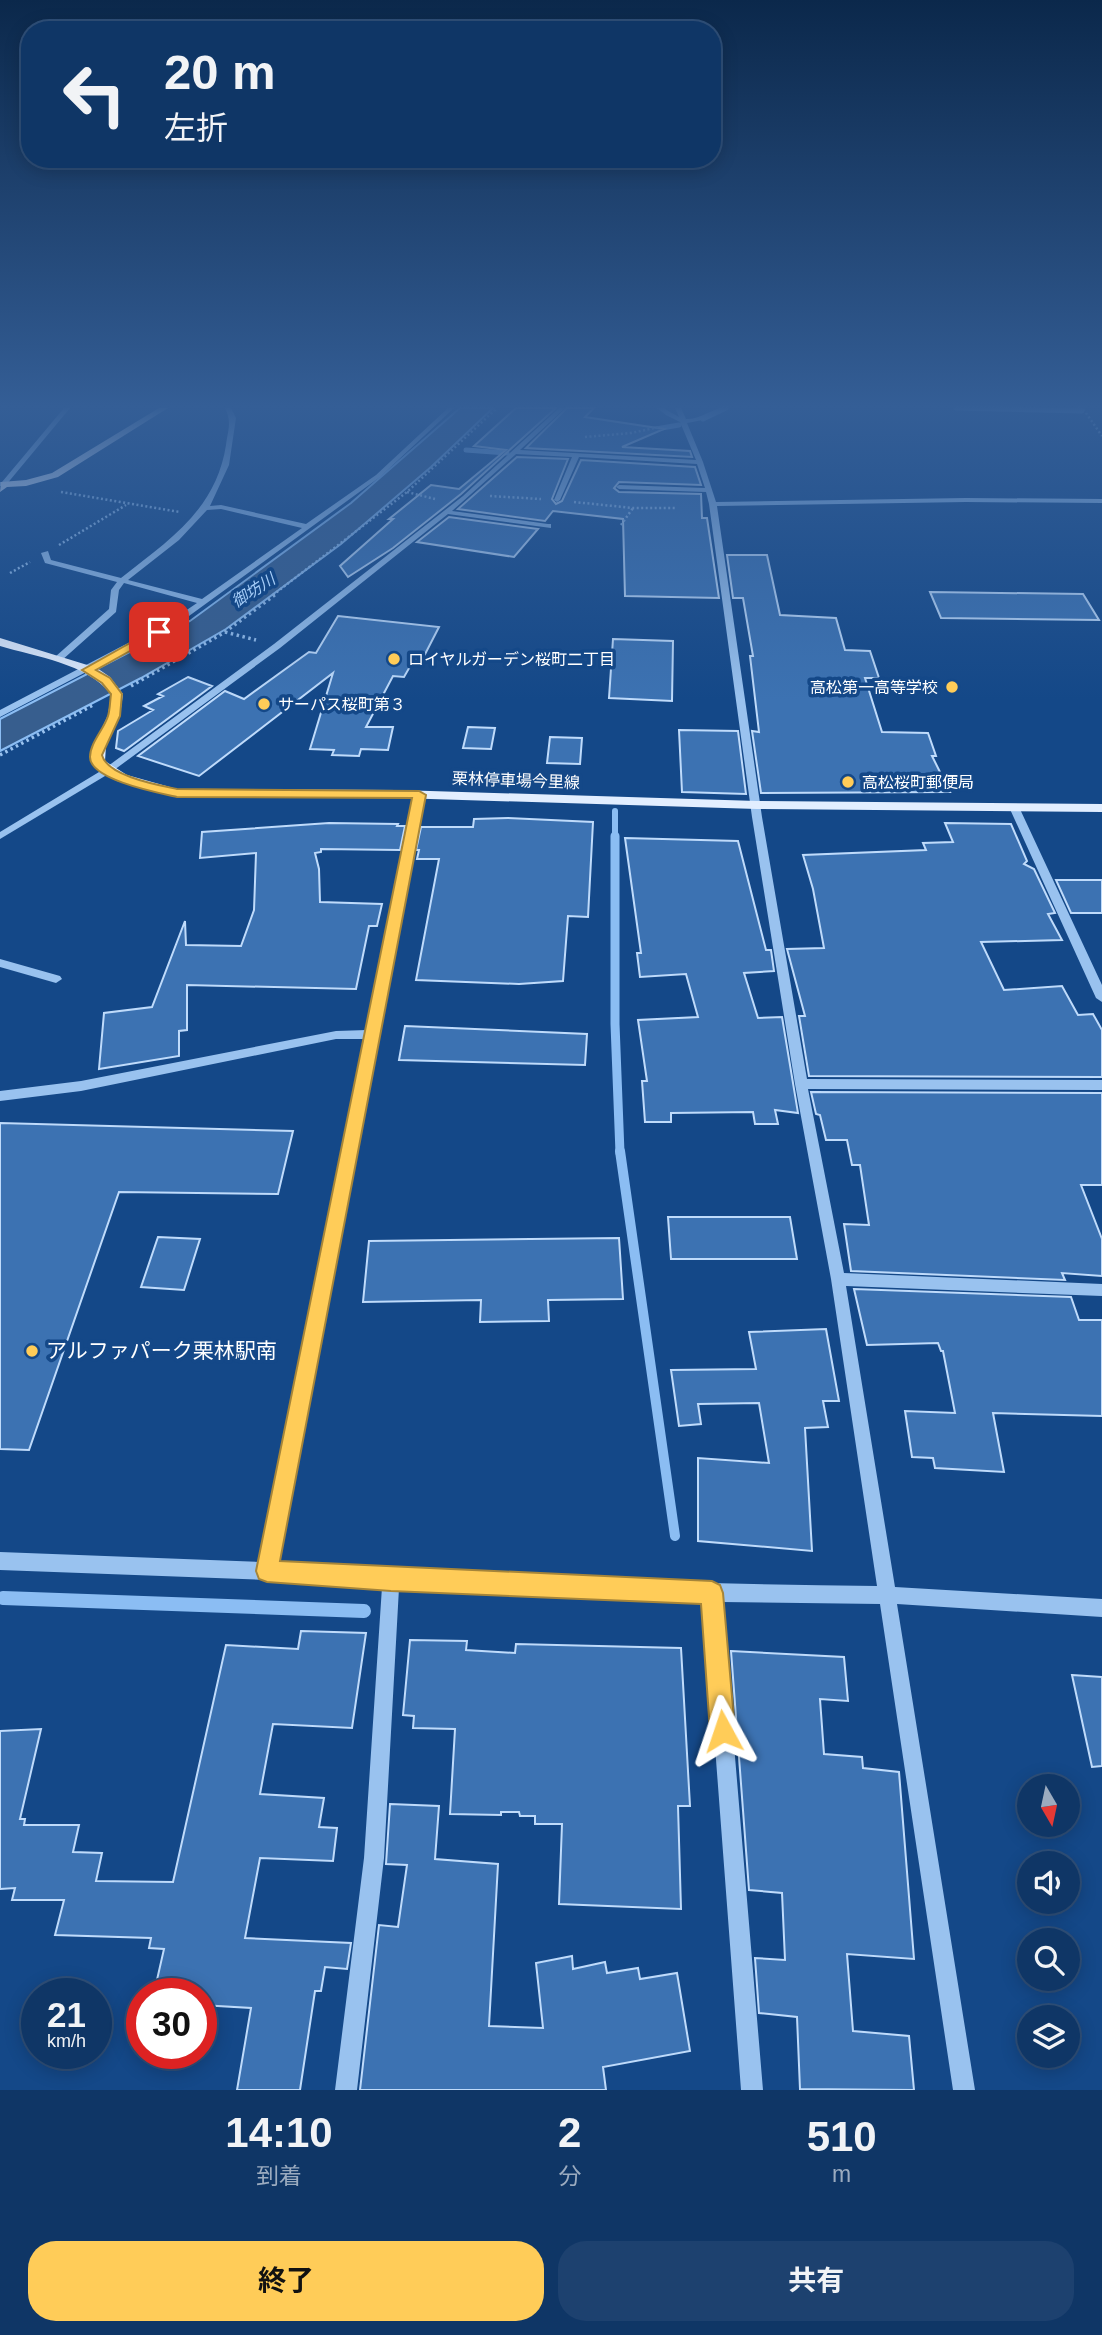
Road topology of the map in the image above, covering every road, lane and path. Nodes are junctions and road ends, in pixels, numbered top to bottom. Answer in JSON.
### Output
{"nodes":[{"id":1,"x":713,"y":505,"type":"edge"},
{"id":2,"x":125,"y":506,"type":"edge"},
{"id":3,"x":146,"y":506,"type":"edge"},
{"id":4,"x":205,"y":506,"type":"edge"},
{"id":5,"x":338,"y":506,"type":"edge"},
{"id":6,"x":390,"y":506,"type":"edge"},
{"id":7,"x":454,"y":506,"type":"edge"},
{"id":8,"x":610,"y":506,"type":"edge"},
{"id":9,"x":699,"y":506,"type":"edge"},
{"id":10,"x":633,"y":508,"type":"junction"},
{"id":11,"x":203,"y":510,"type":"junction"},
{"id":12,"x":446,"y":512,"type":"junction"},
{"id":13,"x":102,"y":521,"type":"dead end"},
{"id":14,"x":621,"y":525,"type":"dead end"},
{"id":15,"x":548,"y":526,"type":"dead end"},
{"id":16,"x":309,"y":527,"type":"junction"},
{"id":17,"x":45,"y":553,"type":"dead end"},
{"id":18,"x":122,"y":581,"type":"junction"},
{"id":19,"x":204,"y":602,"type":"junction"},
{"id":20,"x":225,"y":632,"type":"junction"},
{"id":21,"x":0,"y":642,"type":"edge"},
{"id":22,"x":276,"y":646,"type":"junction"},
{"id":23,"x":58,"y":659,"type":"junction"},
{"id":24,"x":90,"y":671,"type":"junction"},
{"id":25,"x":115,"y":692,"type":"junction"},
{"id":26,"x":0,"y":714,"type":"edge"},
{"id":27,"x":0,"y":755,"type":"edge"},
{"id":28,"x":107,"y":771,"type":"junction"},
{"id":29,"x":419,"y":795,"type":"junction"},
{"id":30,"x":757,"y":805,"type":"junction"},
{"id":31,"x":1014,"y":807,"type":"junction"},
{"id":32,"x":1102,"y":808,"type":"edge"},
{"id":33,"x":0,"y":836,"type":"edge"},
{"id":34,"x":0,"y":963,"type":"edge"},
{"id":35,"x":57,"y":979,"type":"dead end"},
{"id":36,"x":1102,"y":998,"type":"edge"},
{"id":37,"x":372,"y":1034,"type":"junction"},
{"id":38,"x":801,"y":1084,"type":"junction"},
{"id":39,"x":1102,"y":1085,"type":"edge"},
{"id":40,"x":0,"y":1096,"type":"edge"},
{"id":41,"x":838,"y":1279,"type":"junction"},
{"id":42,"x":1102,"y":1290,"type":"edge"},
{"id":43,"x":0,"y":1562,"type":"edge"},
{"id":44,"x":267,"y":1571,"type":"junction"},
{"id":45,"x":391,"y":1579,"type":"junction"},
{"id":46,"x":712,"y":1593,"type":"junction"},
{"id":47,"x":889,"y":1595,"type":"junction"},
{"id":48,"x":1102,"y":1608,"type":"edge"},
{"id":49,"x":346,"y":2090,"type":"edge"},
{"id":50,"x":752,"y":2090,"type":"edge"},
{"id":51,"x":964,"y":2090,"type":"edge"}],
"edges":[{"from":1,"to":30,"type":"street"},
{"from":2,"to":13,"type":"path"},
{"from":3,"to":11,"type":"path"},
{"from":4,"to":11,"type":"street"},
{"from":5,"to":16,"type":"street"},
{"from":6,"to":20,"type":"path"},
{"from":7,"to":12,"type":"street"},
{"from":8,"to":10,"type":"path"},
{"from":9,"to":10,"type":"path"},
{"from":10,"to":14,"type":"path"},
{"from":11,"to":16,"type":"street"},
{"from":11,"to":18,"type":"street"},
{"from":12,"to":15,"type":"street"},
{"from":12,"to":22,"type":"street"},
{"from":16,"to":19,"type":"street"},
{"from":17,"to":18,"type":"street"},
{"from":18,"to":19,"type":"street"},
{"from":18,"to":23,"type":"street"},
{"from":19,"to":24,"type":"street"},
{"from":20,"to":22,"type":"path"},
{"from":20,"to":25,"type":"path"},
{"from":21,"to":23,"type":"main road"},
{"from":22,"to":28,"type":"street"},
{"from":23,"to":24,"type":"main road"},
{"from":24,"to":25,"type":"main road"},
{"from":24,"to":26,"type":"street"},
{"from":25,"to":27,"type":"path"},
{"from":25,"to":28,"type":"main road"},
{"from":28,"to":29,"type":"main road","name":"栗林停車場今里線"},
{"from":28,"to":33,"type":"street"},
{"from":29,"to":30,"type":"main road","name":"栗林停車場今里線"},
{"from":29,"to":37,"type":"street"},
{"from":30,"to":31,"type":"main road","name":"栗林停車場今里線"},
{"from":30,"to":38,"type":"street"},
{"from":31,"to":32,"type":"main road","name":"栗林停車場今里線"},
{"from":31,"to":36,"type":"street"},
{"from":34,"to":35,"type":"street"},
{"from":37,"to":40,"type":"street"},
{"from":37,"to":44,"type":"street"},
{"from":38,"to":39,"type":"street"},
{"from":38,"to":41,"type":"street"},
{"from":41,"to":42,"type":"street"},
{"from":41,"to":47,"type":"street"},
{"from":43,"to":44,"type":"street"},
{"from":44,"to":45,"type":"street"},
{"from":45,"to":46,"type":"street"},
{"from":45,"to":49,"type":"street"},
{"from":46,"to":47,"type":"street"},
{"from":46,"to":50,"type":"street"},
{"from":47,"to":48,"type":"street"},
{"from":47,"to":51,"type":"street"}]}
